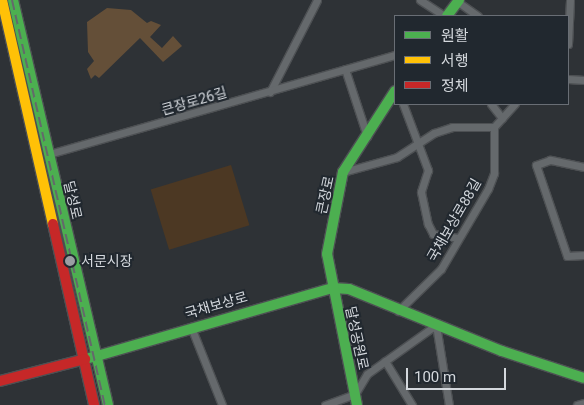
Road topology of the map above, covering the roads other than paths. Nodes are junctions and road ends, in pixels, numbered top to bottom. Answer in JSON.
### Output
{"nodes":[{"id":1,"x":2,"y":0,"type":"edge"},
{"id":2,"x":13,"y":0,"type":"edge"},
{"id":3,"x":420,"y":0,"type":"edge"},
{"id":4,"x":570,"y":0,"type":"edge"},
{"id":5,"x":315,"y":1,"type":"edge"},
{"id":6,"x":458,"y":1,"type":"edge"},
{"id":7,"x":444,"y":15,"type":"edge"},
{"id":8,"x":447,"y":15,"type":"edge"},
{"id":9,"x":477,"y":15,"type":"edge"},
{"id":10,"x":569,"y":22,"type":"edge"},
{"id":11,"x":394,"y":55,"type":"edge"},
{"id":12,"x":345,"y":69,"type":"junction"},
{"id":13,"x":569,"y":79,"type":"edge"},
{"id":14,"x":584,"y":80,"type":"edge"},
{"id":15,"x":270,"y":92,"type":"junction"},
{"id":16,"x":394,"y":93,"type":"edge"},
{"id":17,"x":403,"y":105,"type":"edge"},
{"id":18,"x":493,"y":105,"type":"edge"},
{"id":19,"x":515,"y":105,"type":"edge"},
{"id":20,"x":502,"y":118,"type":"junction"},
{"id":21,"x":494,"y":127,"type":"junction"},
{"id":22,"x":367,"y":136,"type":"junction"},
{"id":23,"x":418,"y":143,"type":"junction"},
{"id":24,"x":49,"y":154,"type":"junction"},
{"id":25,"x":584,"y":167,"type":"edge"},
{"id":26,"x":343,"y":172,"type":"junction"},
{"id":27,"x":458,"y":238,"type":"junction"},
{"id":28,"x":584,"y":255,"type":"edge"},
{"id":29,"x":332,"y":288,"type":"junction"},
{"id":30,"x":398,"y":310,"type":"junction"},
{"id":31,"x":436,"y":325,"type":"junction"},
{"id":32,"x":192,"y":327,"type":"junction"},
{"id":33,"x":97,"y":356,"type":"junction"},
{"id":34,"x":85,"y":359,"type":"junction"},
{"id":35,"x":385,"y":361,"type":"junction"},
{"id":36,"x":584,"y":378,"type":"edge"},
{"id":37,"x":0,"y":381,"type":"edge"},
{"id":38,"x":355,"y":394,"type":"junction"},
{"id":39,"x":584,"y":403,"type":"edge"},
{"id":40,"x":94,"y":405,"type":"edge"},
{"id":41,"x":108,"y":405,"type":"edge"},
{"id":42,"x":222,"y":405,"type":"edge"},
{"id":43,"x":325,"y":405,"type":"edge"},
{"id":44,"x":357,"y":405,"type":"edge"},
{"id":45,"x":412,"y":405,"type":"edge"},
{"id":46,"x":449,"y":405,"type":"edge"},
{"id":47,"x":577,"y":405,"type":"edge"}],
"edges":[{"from":1,"to":34,"type":"main road"},
{"from":2,"to":24,"type":"main road","name":"달성로"},
{"from":3,"to":7,"type":"street"},
{"from":4,"to":10,"type":"street"},
{"from":5,"to":15,"type":"street"},
{"from":6,"to":8,"type":"main road"},
{"from":6,"to":9,"type":"street"},
{"from":11,"to":12,"type":"street","name":"큰장로26길"},
{"from":12,"to":15,"type":"street","name":"큰장로26길"},
{"from":12,"to":22,"type":"street"},
{"from":13,"to":14,"type":"street"},
{"from":15,"to":24,"type":"street","name":"큰장로26길"},
{"from":16,"to":22,"type":"main road","name":"큰장로"},
{"from":17,"to":23,"type":"street"},
{"from":18,"to":20,"type":"street"},
{"from":19,"to":20,"type":"street"},
{"from":20,"to":21,"type":"street"},
{"from":21,"to":23,"type":"street"},
{"from":21,"to":27,"type":"street","name":"국채보상로88길"},
{"from":22,"to":26,"type":"main road","name":"큰장로"},
{"from":23,"to":26,"type":"street"},
{"from":23,"to":27,"type":"street"},
{"from":24,"to":33,"type":"main road","name":"달성로"},
{"from":25,"to":28,"type":"street"},
{"from":26,"to":29,"type":"main road","name":"큰장로"},
{"from":27,"to":30,"type":"street","name":"국채보상로88길"},
{"from":29,"to":30,"type":"main road","name":"국채보상로"},
{"from":29,"to":32,"type":"main road","name":"국채보상로"},
{"from":29,"to":38,"type":"main road","name":"달성공원로"},
{"from":30,"to":31,"type":"main road","name":"국채보상로"},
{"from":31,"to":35,"type":"street","name":"달성공원로"},
{"from":31,"to":36,"type":"main road","name":"국채보상로"},
{"from":31,"to":46,"type":"street"},
{"from":32,"to":33,"type":"main road","name":"국채보상로"},
{"from":32,"to":42,"type":"street"},
{"from":33,"to":34,"type":"main road","name":"국채보상로"},
{"from":33,"to":41,"type":"main road","name":"달성로"},
{"from":34,"to":37,"type":"main road","name":"국채보상로"},
{"from":34,"to":40,"type":"main road"},
{"from":35,"to":38,"type":"street","name":"달성공원로"},
{"from":35,"to":45,"type":"street","name":"달성공원로"},
{"from":38,"to":43,"type":"street"},
{"from":38,"to":44,"type":"main road","name":"달성공원로"},
{"from":39,"to":47,"type":"street"}]}
